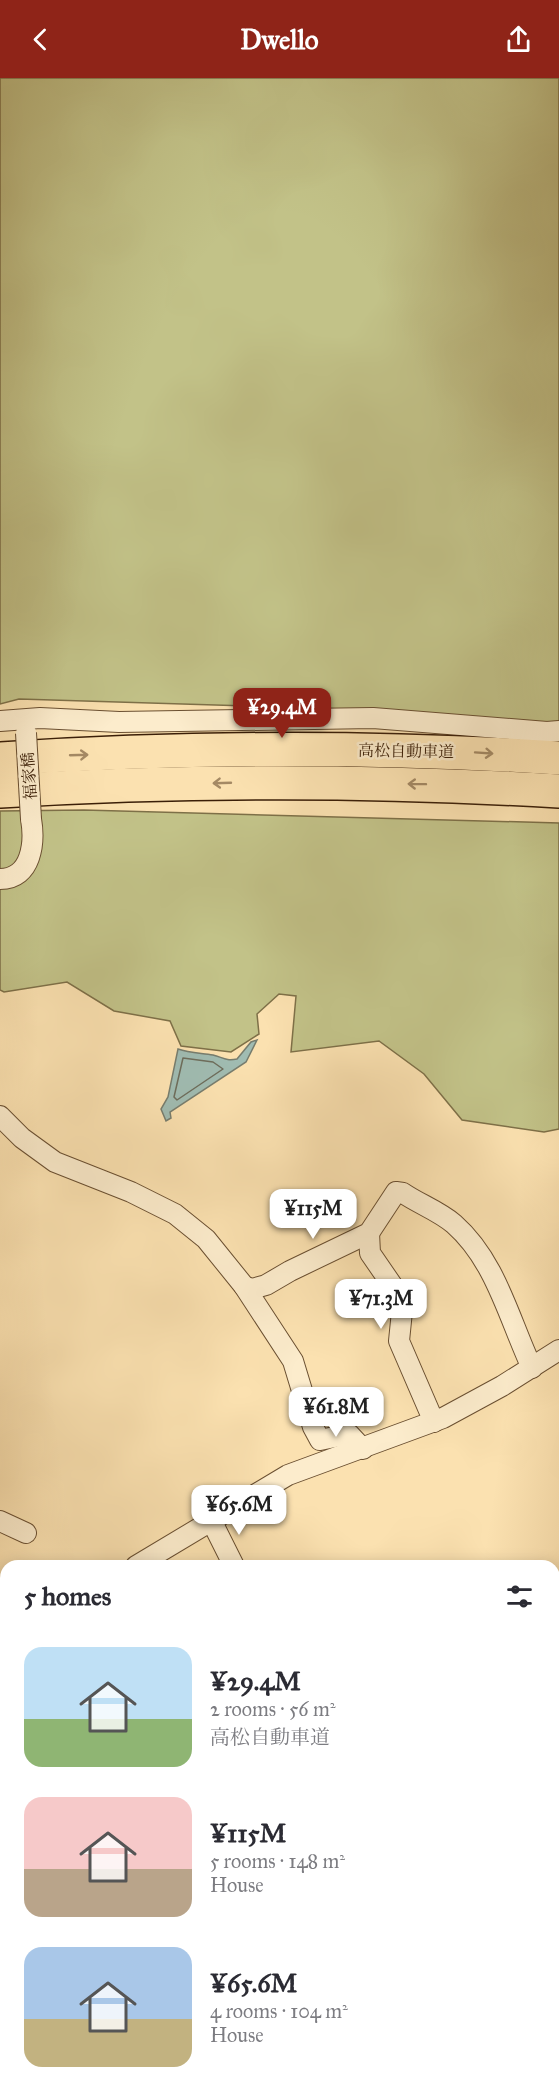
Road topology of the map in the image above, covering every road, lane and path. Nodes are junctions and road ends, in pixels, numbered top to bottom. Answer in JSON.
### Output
{"nodes":[{"id":1,"x":0,"y":721,"type":"edge"},
{"id":2,"x":25,"y":725,"type":"junction"},
{"id":3,"x":559,"y":731,"type":"edge"},
{"id":4,"x":559,"y":758,"type":"edge"},
{"id":5,"x":0,"y":759,"type":"edge"},
{"id":6,"x":0,"y":791,"type":"edge"},
{"id":7,"x":559,"y":791,"type":"edge"},
{"id":8,"x":0,"y":879,"type":"edge"},
{"id":9,"x":0,"y":1116,"type":"edge"},
{"id":10,"x":369,"y":1233,"type":"junction"},
{"id":11,"x":244,"y":1286,"type":"junction"},
{"id":12,"x":559,"y":1350,"type":"edge"},
{"id":13,"x":532,"y":1368,"type":"junction"},
{"id":14,"x":434,"y":1422,"type":"junction"},
{"id":15,"x":363,"y":1449,"type":"junction"},
{"id":16,"x":0,"y":1521,"type":"edge"},
{"id":17,"x":212,"y":1522,"type":"junction"},
{"id":18,"x":26,"y":1533,"type":"dead end"},
{"id":19,"x":146,"y":1560,"type":"edge"},
{"id":20,"x":231,"y":1560,"type":"edge"}],
"edges":[{"from":1,"to":2,"type":"street"},
{"from":2,"to":3,"type":"street"},
{"from":2,"to":8,"type":"street","name":"福家橋","bridge":true},
{"from":5,"to":4,"type":"highway","name":"高松自動車道","one_way":true},
{"from":7,"to":6,"type":"highway","name":"高松自動車道","one_way":true},
{"from":9,"to":11,"type":"street"},
{"from":10,"to":11,"type":"street"},
{"from":10,"to":13,"type":"street"},
{"from":10,"to":14,"type":"street"},
{"from":11,"to":15,"type":"street"},
{"from":12,"to":13,"type":"street"},
{"from":13,"to":14,"type":"street"},
{"from":14,"to":15,"type":"street"},
{"from":15,"to":17,"type":"street"},
{"from":16,"to":18,"type":"street"},
{"from":17,"to":19,"type":"street"},
{"from":17,"to":20,"type":"street"}]}
